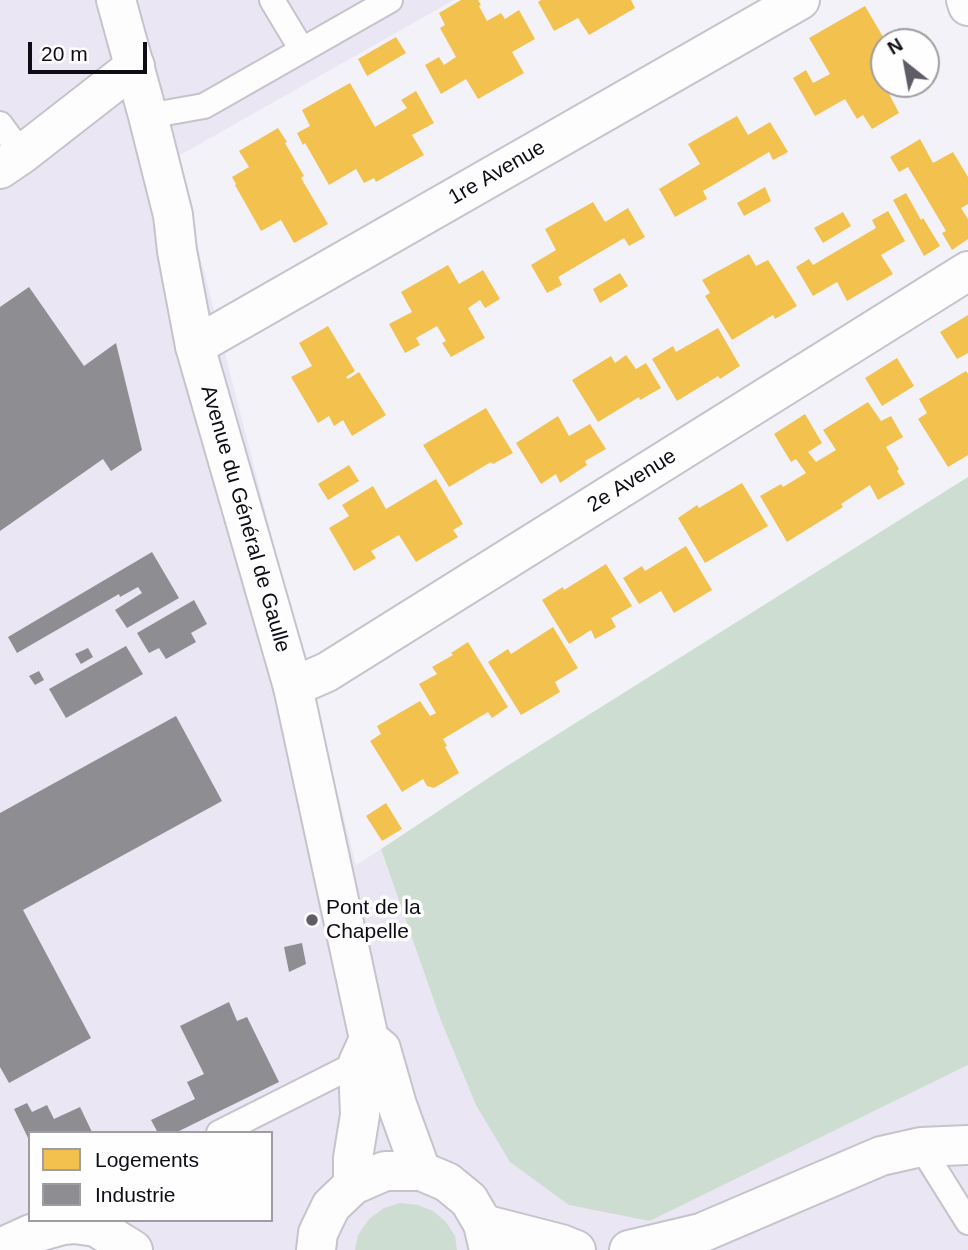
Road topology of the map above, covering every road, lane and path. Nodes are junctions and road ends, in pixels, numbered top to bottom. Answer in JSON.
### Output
{"nodes":[{"id":1,"x":116,"y":0,"type":"edge"},
{"id":2,"x":272,"y":0,"type":"edge"},
{"id":3,"x":390,"y":0,"type":"edge"},
{"id":4,"x":800,"y":0,"type":"edge"},
{"id":5,"x":966,"y":0,"type":"edge"},
{"id":6,"x":968,"y":6,"type":"edge"},
{"id":7,"x":302,"y":50,"type":"junction"},
{"id":8,"x":135,"y":66,"type":"junction"},
{"id":9,"x":148,"y":116,"type":"junction"},
{"id":10,"x":7,"y":149,"type":"edge"},
{"id":11,"x":968,"y":271,"type":"edge"},
{"id":12,"x":195,"y":346,"type":"junction"},
{"id":13,"x":293,"y":687,"type":"junction"},
{"id":14,"x":364,"y":1051,"type":"junction"},
{"id":15,"x":223,"y":1131,"type":"edge"},
{"id":16,"x":968,"y":1145,"type":"edge"},
{"id":17,"x":921,"y":1147,"type":"junction"},
{"id":18,"x":421,"y":1171,"type":"junction"},
{"id":19,"x":353,"y":1185,"type":"junction"},
{"id":20,"x":968,"y":1222,"type":"edge"},
{"id":21,"x":98,"y":1224,"type":"edge"},
{"id":22,"x":486,"y":1237,"type":"edge"},
{"id":23,"x":0,"y":1248,"type":"edge"},
{"id":24,"x":134,"y":1250,"type":"edge"},
{"id":25,"x":316,"y":1250,"type":"edge"},
{"id":26,"x":576,"y":1250,"type":"edge"},
{"id":27,"x":629,"y":1250,"type":"edge"}],
"edges":[{"from":1,"to":8,"type":"street","name":"Avenue du Général de Gaulle"},
{"from":2,"to":7,"type":"lane"},
{"from":3,"to":7,"type":"lane"},
{"from":4,"to":12,"type":"street","name":"1re Avenue"},
{"from":5,"to":6,"type":"street"},
{"from":7,"to":9,"type":"lane"},
{"from":8,"to":9,"type":"street","name":"Avenue du Général de Gaulle"},
{"from":8,"to":10,"type":"street"},
{"from":9,"to":12,"type":"street","name":"Avenue du Général de Gaulle"},
{"from":11,"to":13,"type":"street","name":"2e Avenue"},
{"from":12,"to":13,"type":"street","name":"Avenue du Général de Gaulle"},
{"from":13,"to":14,"type":"street","name":"Avenue du Général de Gaulle"},
{"from":14,"to":15,"type":"lane"},
{"from":14,"to":18,"type":"street","name":"Avenue du Général de Gaulle"},
{"from":14,"to":19,"type":"street","name":"Avenue du Général de Gaulle"},
{"from":16,"to":17,"type":"street"},
{"from":17,"to":20,"type":"lane"},
{"from":17,"to":27,"type":"street"},
{"from":18,"to":19,"type":"street"},
{"from":18,"to":22,"type":"street"},
{"from":19,"to":25,"type":"street"},
{"from":21,"to":23,"type":"street"},
{"from":21,"to":24,"type":"street"},
{"from":22,"to":26,"type":"street"}]}
